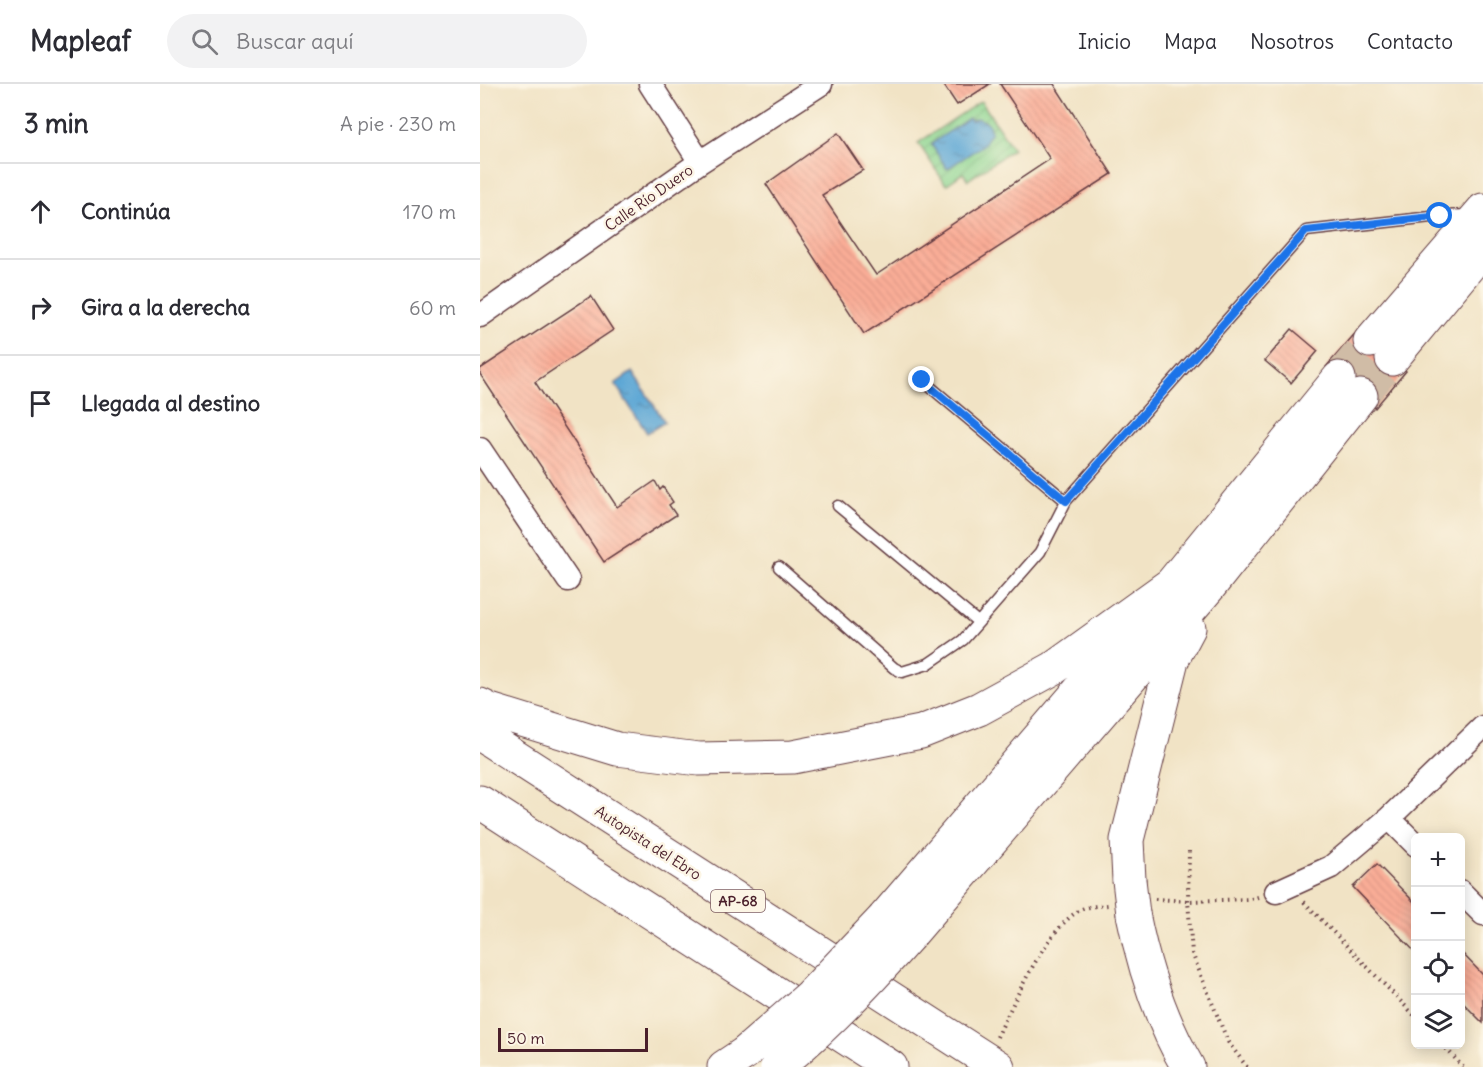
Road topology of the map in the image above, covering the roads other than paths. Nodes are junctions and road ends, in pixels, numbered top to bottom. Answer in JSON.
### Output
{"nodes":[{"id":1,"x":650,"y":84,"type":"edge"},
{"id":2,"x":821,"y":84,"type":"edge"},
{"id":3,"x":700,"y":162,"type":"junction"},
{"id":4,"x":1481,"y":212,"type":"edge"},
{"id":5,"x":1483,"y":249,"type":"edge"},
{"id":6,"x":480,"y":316,"type":"edge"},
{"id":7,"x":922,"y":380,"type":"dead end"},
{"id":8,"x":480,"y":449,"type":"edge"},
{"id":9,"x":1066,"y":501,"type":"junction"},
{"id":10,"x":838,"y":506,"type":"dead end"},
{"id":11,"x":779,"y":567,"type":"dead end"},
{"id":12,"x":568,"y":580,"type":"dead end"},
{"id":13,"x":1171,"y":584,"type":"junction"},
{"id":14,"x":1210,"y":586,"type":"junction"},
{"id":15,"x":978,"y":622,"type":"junction"},
{"id":16,"x":480,"y":705,"type":"edge"},
{"id":17,"x":1483,"y":727,"type":"edge"},
{"id":18,"x":480,"y":734,"type":"edge"},
{"id":19,"x":480,"y":802,"type":"edge"},
{"id":20,"x":1389,"y":818,"type":"junction"},
{"id":21,"x":480,"y":824,"type":"edge"},
{"id":22,"x":1411,"y":840,"type":"edge"},
{"id":23,"x":1283,"y":889,"type":"road end"},
{"id":24,"x":1465,"y":895,"type":"edge"},
{"id":25,"x":1483,"y":914,"type":"edge"},
{"id":26,"x":897,"y":926,"type":"junction"},
{"id":27,"x":997,"y":1052,"type":"edge"},
{"id":28,"x":734,"y":1060,"type":"edge"},
{"id":29,"x":777,"y":1067,"type":"edge"},
{"id":30,"x":876,"y":1067,"type":"edge"},
{"id":31,"x":891,"y":1067,"type":"edge"},
{"id":32,"x":1188,"y":1067,"type":"edge"}],
"edges":[{"from":1,"to":3,"type":"street"},
{"from":2,"to":3,"type":"street","name":"Calle Río Duero"},
{"from":3,"to":6,"type":"street","name":"Calle Río Duero"},
{"from":4,"to":5,"type":"highway"},
{"from":4,"to":9,"type":"lane"},
{"from":7,"to":9,"type":"lane"},
{"from":8,"to":12,"type":"street"},
{"from":9,"to":15,"type":"lane"},
{"from":10,"to":15,"type":"lane"},
{"from":11,"to":15,"type":"lane"},
{"from":13,"to":14,"type":"highway"},
{"from":13,"to":16,"type":"highway"},
{"from":13,"to":26,"type":"highway"},
{"from":14,"to":26,"type":"highway"},
{"from":14,"to":32,"type":"highway"},
{"from":17,"to":20,"type":"street"},
{"from":18,"to":27,"type":"highway","name":"Autopista del Ebro","number":"AP-68"},
{"from":19,"to":31,"type":"highway"},
{"from":20,"to":22,"type":"street"},
{"from":20,"to":23,"type":"street"},
{"from":21,"to":30,"type":"highway"},
{"from":24,"to":25,"type":"street"},
{"from":26,"to":28,"type":"highway","bridge":true},
{"from":26,"to":29,"type":"highway","bridge":true}]}
